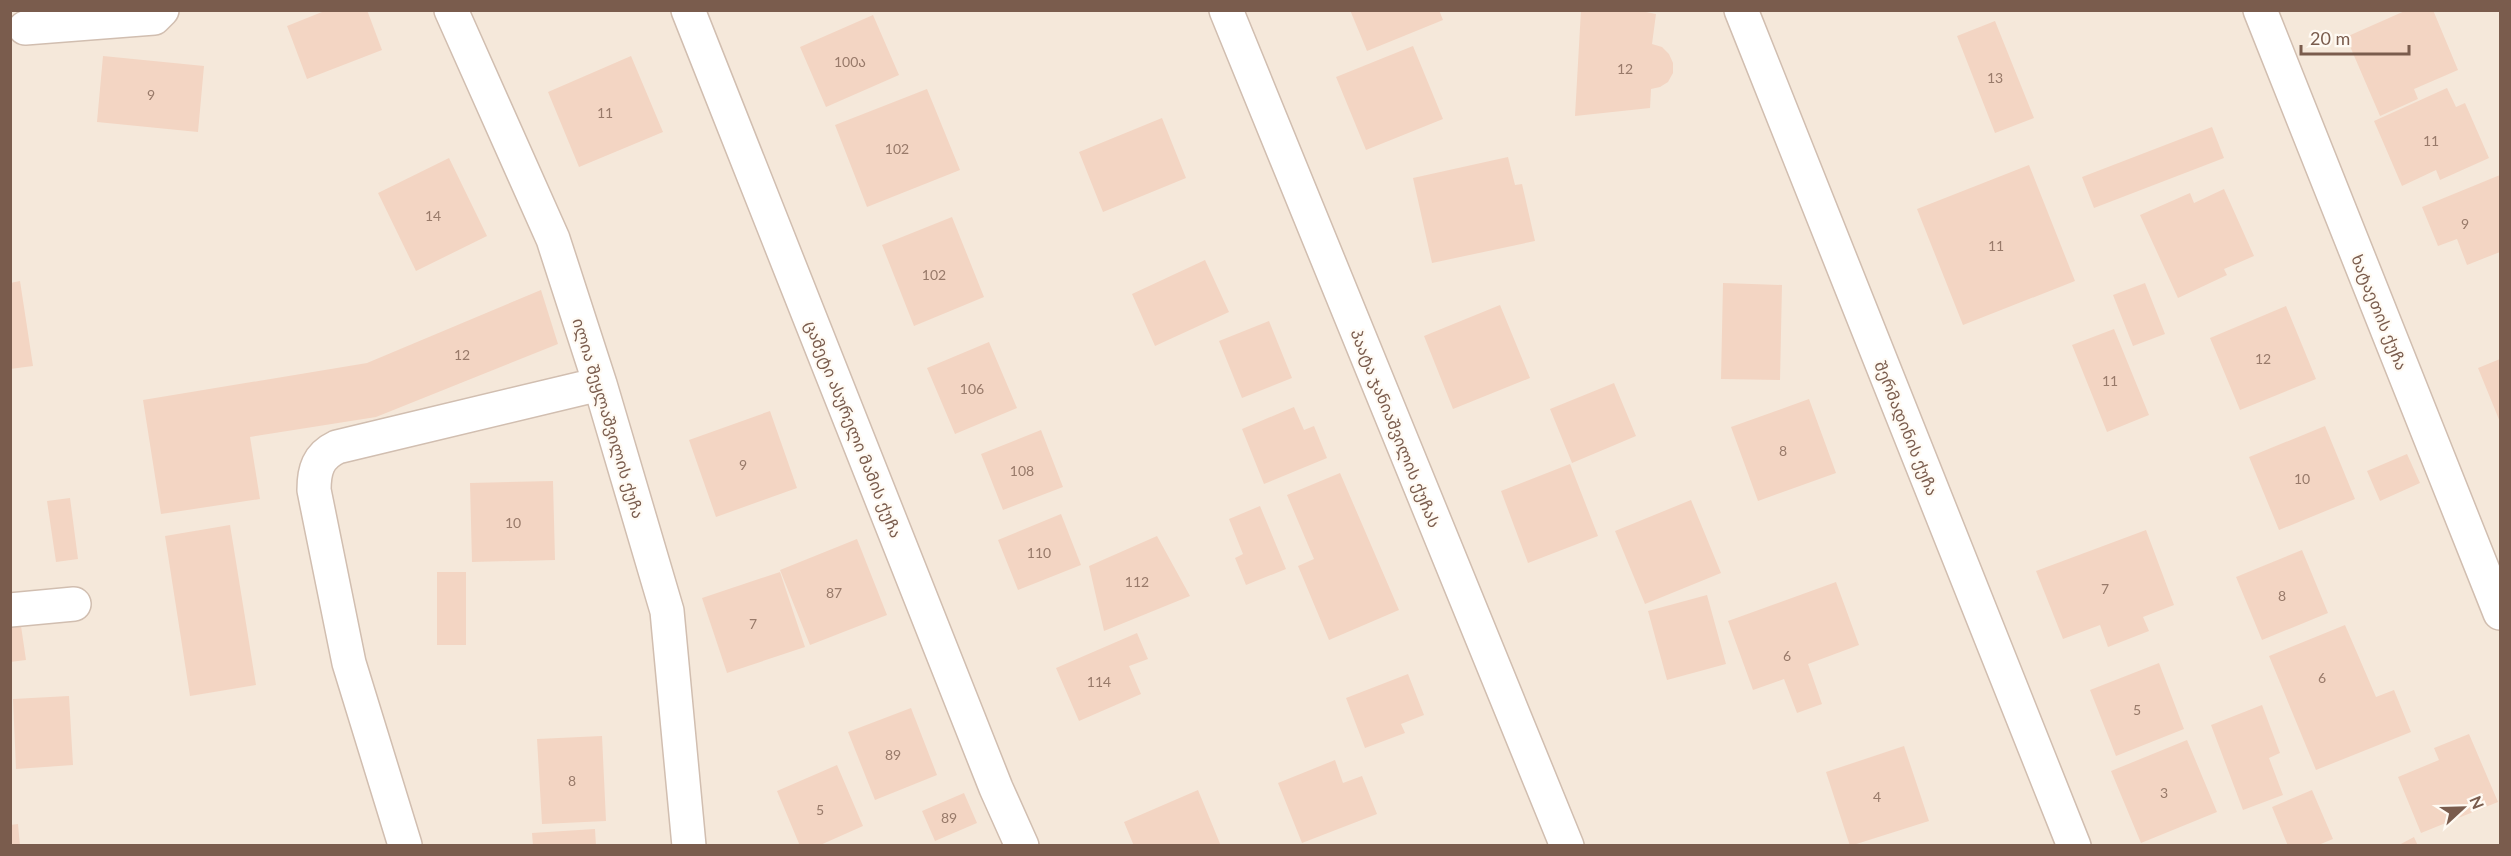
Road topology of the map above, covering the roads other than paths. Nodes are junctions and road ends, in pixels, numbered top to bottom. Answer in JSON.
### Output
{"nodes":[{"id":1,"x":162,"y":10,"type":"edge"},
{"id":2,"x":451,"y":10,"type":"edge"},
{"id":3,"x":688,"y":10,"type":"edge"},
{"id":4,"x":1226,"y":10,"type":"edge"},
{"id":5,"x":1741,"y":10,"type":"edge"},
{"id":6,"x":2260,"y":10,"type":"edge"},
{"id":7,"x":25,"y":28,"type":"dead end"},
{"id":8,"x":600,"y":384,"type":"junction"},
{"id":9,"x":74,"y":604,"type":"dead end"},
{"id":10,"x":10,"y":610,"type":"edge"},
{"id":11,"x":2500,"y":613,"type":"edge"},
{"id":12,"x":405,"y":845,"type":"edge"},
{"id":13,"x":689,"y":846,"type":"edge"},
{"id":14,"x":1022,"y":846,"type":"edge"},
{"id":15,"x":1567,"y":846,"type":"edge"},
{"id":16,"x":2074,"y":846,"type":"edge"}],
"edges":[{"from":1,"to":7,"type":"street"},
{"from":2,"to":8,"type":"street","name":"ილია შეყლაშვილის ქუჩა"},
{"from":3,"to":14,"type":"street","name":"ცამეტი ასურელი მამის ქუჩა"},
{"from":4,"to":15,"type":"street","name":"პაატა ჯანიაშვილის ქუჩას"},
{"from":5,"to":16,"type":"street","name":"შერმადინის ქუჩა"},
{"from":6,"to":11,"type":"street","name":"ხატაეთის ქუჩა"},
{"from":8,"to":12,"type":"street"},
{"from":8,"to":13,"type":"street","name":"ილია შეყლაშვილის ქუჩა"},
{"from":9,"to":10,"type":"street"}]}
